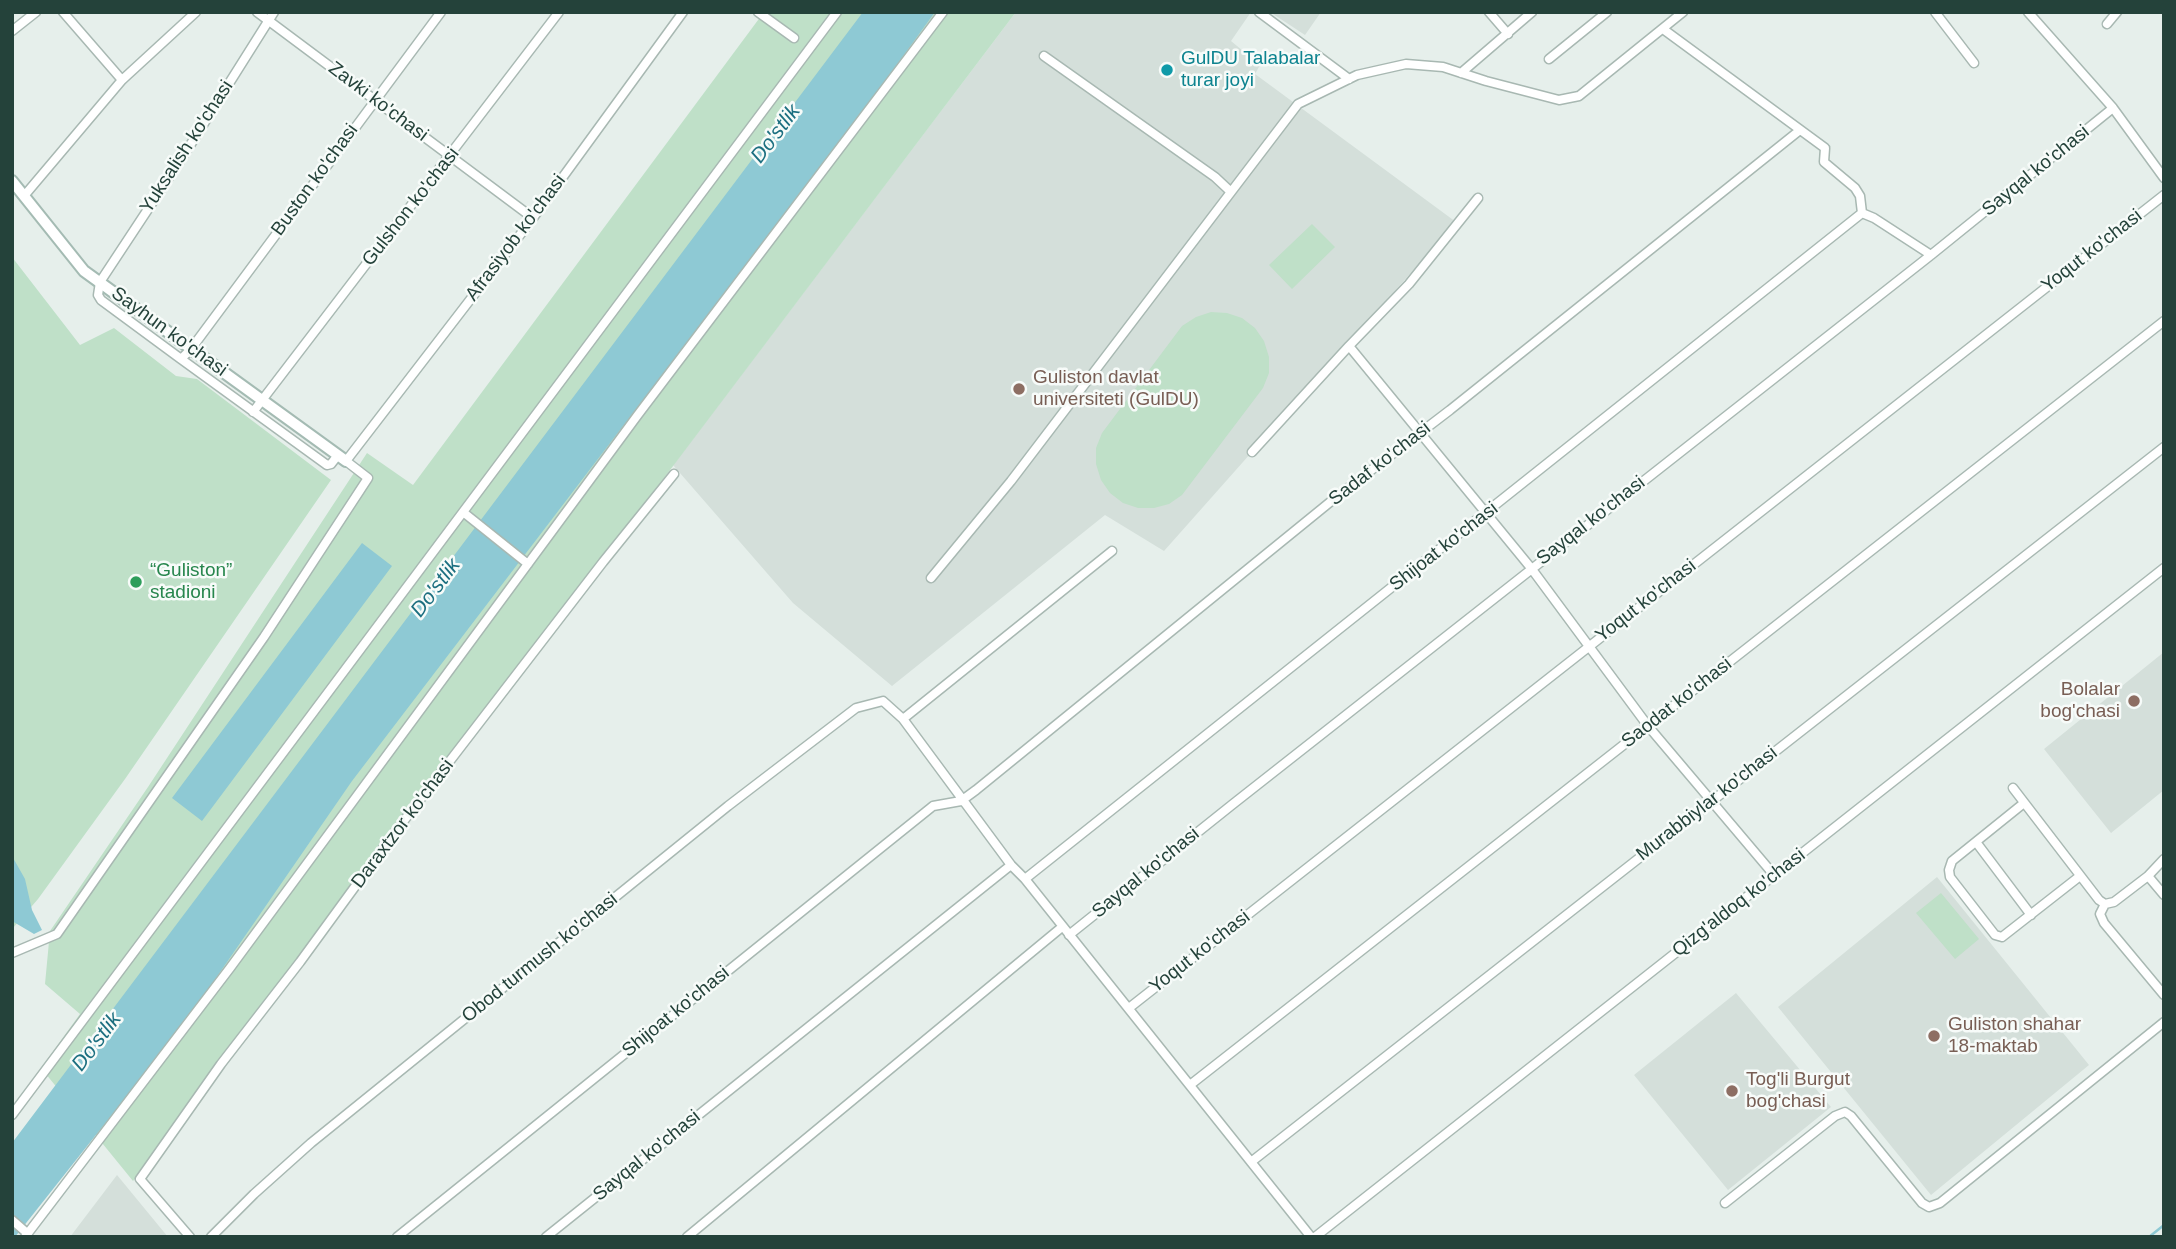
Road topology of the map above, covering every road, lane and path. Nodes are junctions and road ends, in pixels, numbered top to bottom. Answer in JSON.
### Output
{"nodes":[{"id":1,"x":36,"y":12,"type":"edge"},
{"id":2,"x":63,"y":12,"type":"edge"},
{"id":3,"x":196,"y":12,"type":"edge"},
{"id":4,"x":257,"y":12,"type":"edge"},
{"id":5,"x":274,"y":12,"type":"edge"},
{"id":6,"x":441,"y":12,"type":"edge"},
{"id":7,"x":559,"y":12,"type":"edge"},
{"id":8,"x":683,"y":12,"type":"edge"},
{"id":9,"x":758,"y":12,"type":"edge"},
{"id":10,"x":836,"y":12,"type":"edge"},
{"id":11,"x":943,"y":12,"type":"edge"},
{"id":12,"x":1259,"y":12,"type":"edge"},
{"id":13,"x":1489,"y":12,"type":"edge"},
{"id":14,"x":1532,"y":12,"type":"edge"},
{"id":15,"x":1607,"y":12,"type":"edge"},
{"id":16,"x":1683,"y":12,"type":"edge"},
{"id":17,"x":1935,"y":12,"type":"edge"},
{"id":18,"x":2028,"y":12,"type":"edge"},
{"id":19,"x":2117,"y":12,"type":"edge"},
{"id":20,"x":268,"y":21,"type":"junction"},
{"id":21,"x":2107,"y":24,"type":"dead end"},
{"id":22,"x":1663,"y":29,"type":"junction"},
{"id":23,"x":12,"y":31,"type":"edge"},
{"id":24,"x":1508,"y":34,"type":"junction"},
{"id":25,"x":794,"y":38,"type":"dead end"},
{"id":26,"x":1044,"y":56,"type":"dead end"},
{"id":27,"x":1549,"y":59,"type":"dead end"},
{"id":28,"x":1975,"y":63,"type":"dead end"},
{"id":29,"x":1461,"y":73,"type":"junction"},
{"id":30,"x":1349,"y":79,"type":"junction"},
{"id":31,"x":122,"y":80,"type":"junction"},
{"id":32,"x":375,"y":99,"type":"junction"},
{"id":33,"x":2113,"y":108,"type":"junction"},
{"id":34,"x":1800,"y":130,"type":"junction"},
{"id":35,"x":450,"y":156,"type":"junction"},
{"id":36,"x":2164,"y":178,"type":"edge"},
{"id":37,"x":12,"y":181,"type":"edge"},
{"id":38,"x":1231,"y":192,"type":"junction"},
{"id":39,"x":2164,"y":195,"type":"edge"},
{"id":40,"x":24,"y":196,"type":"junction"},
{"id":41,"x":1478,"y":198,"type":"dead end"},
{"id":42,"x":1862,"y":213,"type":"junction"},
{"id":43,"x":533,"y":218,"type":"junction"},
{"id":44,"x":1931,"y":255,"type":"junction"},
{"id":45,"x":100,"y":282,"type":"junction"},
{"id":46,"x":2164,"y":321,"type":"edge"},
{"id":47,"x":1349,"y":346,"type":"junction"},
{"id":48,"x":191,"y":349,"type":"junction"},
{"id":49,"x":181,"y":359,"type":"junction"},
{"id":50,"x":262,"y":400,"type":"junction"},
{"id":51,"x":253,"y":412,"type":"junction"},
{"id":52,"x":1420,"y":433,"type":"junction"},
{"id":53,"x":2164,"y":447,"type":"edge"},
{"id":54,"x":1252,"y":452,"type":"dead end"},
{"id":55,"x":342,"y":458,"type":"junction"},
{"id":56,"x":674,"y":474,"type":"dead end"},
{"id":57,"x":463,"y":512,"type":"junction"},
{"id":58,"x":1486,"y":513,"type":"junction"},
{"id":59,"x":1112,"y":551,"type":"dead end"},
{"id":60,"x":528,"y":564,"type":"junction"},
{"id":61,"x":1531,"y":568,"type":"junction"},
{"id":62,"x":2164,"y":568,"type":"edge"},
{"id":63,"x":931,"y":578,"type":"dead end"},
{"id":64,"x":1589,"y":646,"type":"junction"},
{"id":65,"x":903,"y":719,"type":"junction"},
{"id":66,"x":1648,"y":726,"type":"junction"},
{"id":67,"x":2013,"y":788,"type":"dead end"},
{"id":68,"x":961,"y":801,"type":"junction"},
{"id":69,"x":1711,"y":801,"type":"junction"},
{"id":70,"x":2024,"y":803,"type":"junction"},
{"id":71,"x":1976,"y":842,"type":"junction"},
{"id":72,"x":2164,"y":859,"type":"edge"},
{"id":73,"x":1011,"y":865,"type":"junction"},
{"id":74,"x":1774,"y":875,"type":"junction"},
{"id":75,"x":2080,"y":876,"type":"junction"},
{"id":76,"x":2148,"y":876,"type":"junction"},
{"id":77,"x":1025,"y":879,"type":"junction"},
{"id":78,"x":2164,"y":895,"type":"edge"},
{"id":79,"x":2105,"y":904,"type":"junction"},
{"id":80,"x":2031,"y":915,"type":"junction"},
{"id":81,"x":1062,"y":927,"type":"junction"},
{"id":82,"x":1069,"y":935,"type":"junction"},
{"id":83,"x":12,"y":953,"type":"edge"},
{"id":84,"x":2164,"y":995,"type":"edge"},
{"id":85,"x":1129,"y":1008,"type":"junction"},
{"id":86,"x":2164,"y":1022,"type":"edge"},
{"id":87,"x":1190,"y":1085,"type":"junction"},
{"id":88,"x":12,"y":1115,"type":"edge"},
{"id":89,"x":1251,"y":1162,"type":"junction"},
{"id":90,"x":1725,"y":1203,"type":"dead end"},
{"id":91,"x":12,"y":1220,"type":"edge"},
{"id":92,"x":27,"y":1235,"type":"edge"},
{"id":93,"x":190,"y":1237,"type":"edge"},
{"id":94,"x":211,"y":1237,"type":"edge"},
{"id":95,"x":397,"y":1237,"type":"edge"},
{"id":96,"x":546,"y":1237,"type":"edge"},
{"id":97,"x":687,"y":1237,"type":"edge"},
{"id":98,"x":1313,"y":1237,"type":"edge"}],
"edges":[{"from":1,"to":23,"type":"street"},
{"from":2,"to":31,"type":"street"},
{"from":3,"to":31,"type":"street"},
{"from":4,"to":20,"type":"street","name":"Zavki ko'chasi"},
{"from":5,"to":20,"type":"street","name":"Yuksalish ko'chasi"},
{"from":6,"to":32,"type":"street","name":"Buston ko'chasi"},
{"from":7,"to":35,"type":"street","name":"Gulshon ko'chasi"},
{"from":8,"to":43,"type":"street","name":"Afrasiyob ko'chasi"},
{"from":9,"to":25,"type":"street"},
{"from":10,"to":57,"type":"street"},
{"from":11,"to":60,"type":"street"},
{"from":12,"to":30,"type":"street"},
{"from":13,"to":24,"type":"street"},
{"from":14,"to":24,"type":"street"},
{"from":15,"to":27,"type":"street"},
{"from":16,"to":22,"type":"street"},
{"from":17,"to":28,"type":"street"},
{"from":18,"to":33,"type":"street"},
{"from":19,"to":21,"type":"street"},
{"from":20,"to":32,"type":"street","name":"Zavki ko'chasi"},
{"from":20,"to":45,"type":"street","name":"Yuksalish ko'chasi"},
{"from":22,"to":29,"type":"street"},
{"from":22,"to":34,"type":"street"},
{"from":24,"to":29,"type":"street"},
{"from":26,"to":38,"type":"street"},
{"from":29,"to":30,"type":"street"},
{"from":30,"to":38,"type":"street"},
{"from":31,"to":40,"type":"street"},
{"from":32,"to":35,"type":"street","name":"Zavki ko'chasi"},
{"from":32,"to":48,"type":"street","name":"Buston ko'chasi"},
{"from":33,"to":36,"type":"street"},
{"from":33,"to":44,"type":"street","name":"Sayqal ko'chasi"},
{"from":34,"to":42,"type":"street"},
{"from":34,"to":52,"type":"street","name":"Sadaf ko'chasi"},
{"from":35,"to":43,"type":"street","name":"Zavki ko'chasi"},
{"from":35,"to":50,"type":"street","name":"Gulshon ko'chasi"},
{"from":37,"to":40,"type":"street","name":"Sayhun ko'chasi"},
{"from":38,"to":63,"type":"street"},
{"from":39,"to":64,"type":"street","name":"Yoqut ko'chasi"},
{"from":40,"to":45,"type":"street","name":"Sayhun ko'chasi"},
{"from":41,"to":47,"type":"street"},
{"from":42,"to":44,"type":"street"},
{"from":42,"to":58,"type":"street","name":"Shijoat ko'chasi"},
{"from":43,"to":55,"type":"street","name":"Afrasiyob ko'chasi"},
{"from":44,"to":61,"type":"street","name":"Sayqal ko'chasi"},
{"from":45,"to":48,"type":"street","name":"Sayhun ko'chasi"},
{"from":45,"to":49,"type":"street"},
{"from":46,"to":66,"type":"street","name":"Saodat ko'chasi"},
{"from":47,"to":52,"type":"street"},
{"from":47,"to":54,"type":"street"},
{"from":48,"to":49,"type":"street","name":"Buston ko'chasi"},
{"from":48,"to":50,"type":"street","name":"Sayhun ko'chasi"},
{"from":49,"to":51,"type":"street"},
{"from":50,"to":51,"type":"street","name":"Gulshon ko'chasi"},
{"from":50,"to":55,"type":"street","name":"Sayhun ko'chasi"},
{"from":51,"to":55,"type":"street"},
{"from":52,"to":58,"type":"street"},
{"from":52,"to":68,"type":"street","name":"Sadaf ko'chasi"},
{"from":53,"to":69,"type":"street","name":"Murabbiylar ko'chasi"},
{"from":55,"to":83,"type":"street"},
{"from":56,"to":93,"type":"street","name":"Daraxtzor ko'chasi"},
{"from":57,"to":60,"type":"street"},
{"from":57,"to":88,"type":"street"},
{"from":58,"to":61,"type":"street"},
{"from":58,"to":77,"type":"street","name":"Shijoat ko'chasi"},
{"from":59,"to":65,"type":"street"},
{"from":60,"to":92,"type":"street"},
{"from":61,"to":64,"type":"street"},
{"from":61,"to":82,"type":"street","name":"Sayqal ko'chasi"},
{"from":62,"to":74,"type":"street","name":"Qizg'aldoq ko'chasi"},
{"from":64,"to":66,"type":"street"},
{"from":64,"to":85,"type":"street","name":"Yoqut ko'chasi"},
{"from":65,"to":68,"type":"street"},
{"from":65,"to":94,"type":"street","name":"Obod turmush ko'chasi"},
{"from":66,"to":69,"type":"street"},
{"from":66,"to":87,"type":"street","name":"Saodat ko'chasi"},
{"from":67,"to":70,"type":"street"},
{"from":68,"to":73,"type":"street"},
{"from":68,"to":95,"type":"street","name":"Shijoat ko'chasi"},
{"from":69,"to":74,"type":"street"},
{"from":69,"to":89,"type":"street","name":"Murabbiylar ko'chasi"},
{"from":70,"to":71,"type":"street"},
{"from":70,"to":75,"type":"street"},
{"from":71,"to":80,"type":"street"},
{"from":71,"to":80,"type":"street"},
{"from":72,"to":76,"type":"street"},
{"from":73,"to":77,"type":"street"},
{"from":73,"to":96,"type":"street","name":"Sayqal ko'chasi"},
{"from":74,"to":98,"type":"street","name":"Qizg'aldoq ko'chasi"},
{"from":75,"to":79,"type":"street"},
{"from":75,"to":80,"type":"street"},
{"from":76,"to":78,"type":"street"},
{"from":76,"to":79,"type":"street"},
{"from":77,"to":81,"type":"street"},
{"from":79,"to":84,"type":"street"},
{"from":81,"to":82,"type":"street"},
{"from":81,"to":97,"type":"street"},
{"from":82,"to":85,"type":"street"},
{"from":85,"to":87,"type":"street"},
{"from":86,"to":90,"type":"street"},
{"from":87,"to":89,"type":"street"},
{"from":89,"to":98,"type":"street"},
{"from":91,"to":92,"type":"street"}]}
